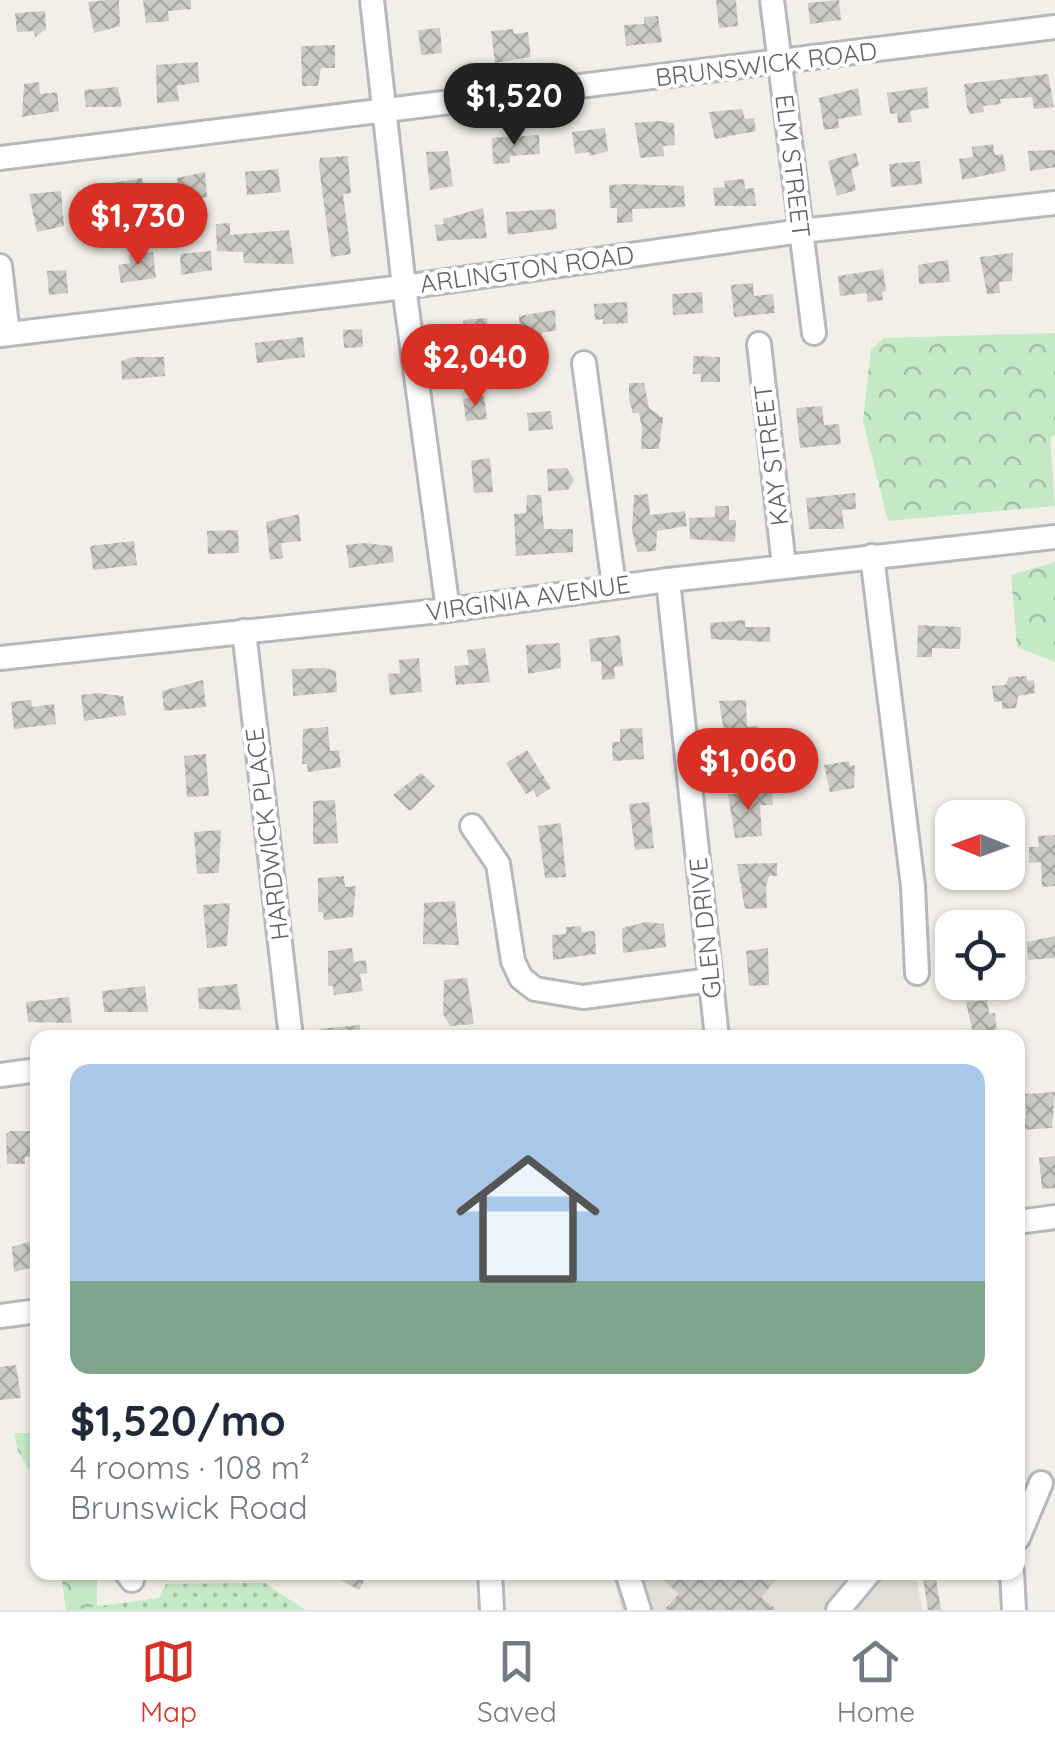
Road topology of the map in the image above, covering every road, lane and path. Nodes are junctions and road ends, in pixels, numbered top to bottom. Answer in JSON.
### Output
{"nodes":[{"id":1,"x":372,"y":0,"type":"edge"},
{"id":2,"x":772,"y":0,"type":"edge"},
{"id":3,"x":1055,"y":27,"type":"edge"},
{"id":4,"x":780,"y":62,"type":"junction"},
{"id":5,"x":386,"y":112,"type":"junction"},
{"id":6,"x":0,"y":158,"type":"edge"},
{"id":7,"x":1055,"y":203,"type":"edge"},
{"id":8,"x":801,"y":231,"type":"junction"},
{"id":9,"x":0,"y":266,"type":"edge"},
{"id":10,"x":404,"y":287,"type":"junction"},
{"id":11,"x":814,"y":333,"type":"dead end"},
{"id":12,"x":4,"y":334,"type":"edge"},
{"id":13,"x":758,"y":344,"type":"dead end"},
{"id":14,"x":584,"y":363,"type":"dead end"},
{"id":15,"x":1055,"y":536,"type":"edge"},
{"id":16,"x":872,"y":556,"type":"junction"},
{"id":17,"x":784,"y":566,"type":"junction"},
{"id":18,"x":668,"y":580,"type":"junction"},
{"id":19,"x":614,"y":586,"type":"junction"},
{"id":20,"x":448,"y":610,"type":"junction"},
{"id":21,"x":244,"y":631,"type":"junction"},
{"id":22,"x":0,"y":658,"type":"edge"},
{"id":23,"x":472,"y":826,"type":"dead end"},
{"id":24,"x":917,"y":973,"type":"dead end"},
{"id":25,"x":710,"y":980,"type":"junction"},
{"id":26,"x":290,"y":1030,"type":"edge"},
{"id":27,"x":717,"y":1030,"type":"edge"},
{"id":28,"x":30,"y":1071,"type":"edge"},
{"id":29,"x":0,"y":1075,"type":"edge"},
{"id":30,"x":1055,"y":1217,"type":"edge"},
{"id":31,"x":1025,"y":1221,"type":"edge"},
{"id":32,"x":30,"y":1313,"type":"edge"},
{"id":33,"x":0,"y":1316,"type":"edge"},
{"id":34,"x":1041,"y":1483,"type":"dead end"},
{"id":35,"x":1025,"y":1521,"type":"edge"},
{"id":36,"x":490,"y":1580,"type":"edge"},
{"id":37,"x":630,"y":1580,"type":"edge"},
{"id":38,"x":863,"y":1580,"type":"edge"},
{"id":39,"x":1012,"y":1580,"type":"edge"},
{"id":40,"x":492,"y":1610,"type":"edge"},
{"id":41,"x":639,"y":1610,"type":"edge"},
{"id":42,"x":838,"y":1610,"type":"edge"},
{"id":43,"x":1014,"y":1610,"type":"edge"}],
"edges":[{"from":1,"to":5,"type":"street"},
{"from":2,"to":4,"type":"street","name":"ELM STREET"},
{"from":3,"to":4,"type":"street","name":"BRUNSWICK ROAD"},
{"from":4,"to":5,"type":"street","name":"BRUNSWICK ROAD"},
{"from":4,"to":8,"type":"street","name":"ELM STREET"},
{"from":5,"to":6,"type":"street","name":"BRUNSWICK ROAD"},
{"from":5,"to":10,"type":"street"},
{"from":7,"to":8,"type":"street","name":"ARLINGTON ROAD"},
{"from":8,"to":10,"type":"street","name":"ARLINGTON ROAD"},
{"from":8,"to":11,"type":"street","name":"ELM STREET"},
{"from":9,"to":12,"type":"street"},
{"from":10,"to":12,"type":"street","name":"ARLINGTON ROAD"},
{"from":10,"to":20,"type":"street"},
{"from":13,"to":17,"type":"street","name":"KAY STREET"},
{"from":14,"to":19,"type":"street"},
{"from":15,"to":16,"type":"street","name":"VIRGINIA AVENUE"},
{"from":16,"to":17,"type":"street","name":"VIRGINIA AVENUE"},
{"from":16,"to":24,"type":"street"},
{"from":17,"to":18,"type":"street","name":"VIRGINIA AVENUE"},
{"from":18,"to":19,"type":"street","name":"VIRGINIA AVENUE"},
{"from":18,"to":25,"type":"street","name":"GLEN DRIVE"},
{"from":19,"to":20,"type":"street","name":"VIRGINIA AVENUE"},
{"from":20,"to":21,"type":"street","name":"VIRGINIA AVENUE"},
{"from":21,"to":22,"type":"street","name":"VIRGINIA AVENUE"},
{"from":21,"to":26,"type":"street","name":"HARDWICK PLACE"},
{"from":23,"to":25,"type":"street"},
{"from":25,"to":27,"type":"street","name":"GLEN DRIVE"},
{"from":28,"to":29,"type":"street"},
{"from":30,"to":31,"type":"street"},
{"from":32,"to":33,"type":"street"},
{"from":34,"to":35,"type":"street"},
{"from":36,"to":40,"type":"street"},
{"from":37,"to":41,"type":"street"},
{"from":38,"to":42,"type":"street"},
{"from":39,"to":43,"type":"street"}]}
